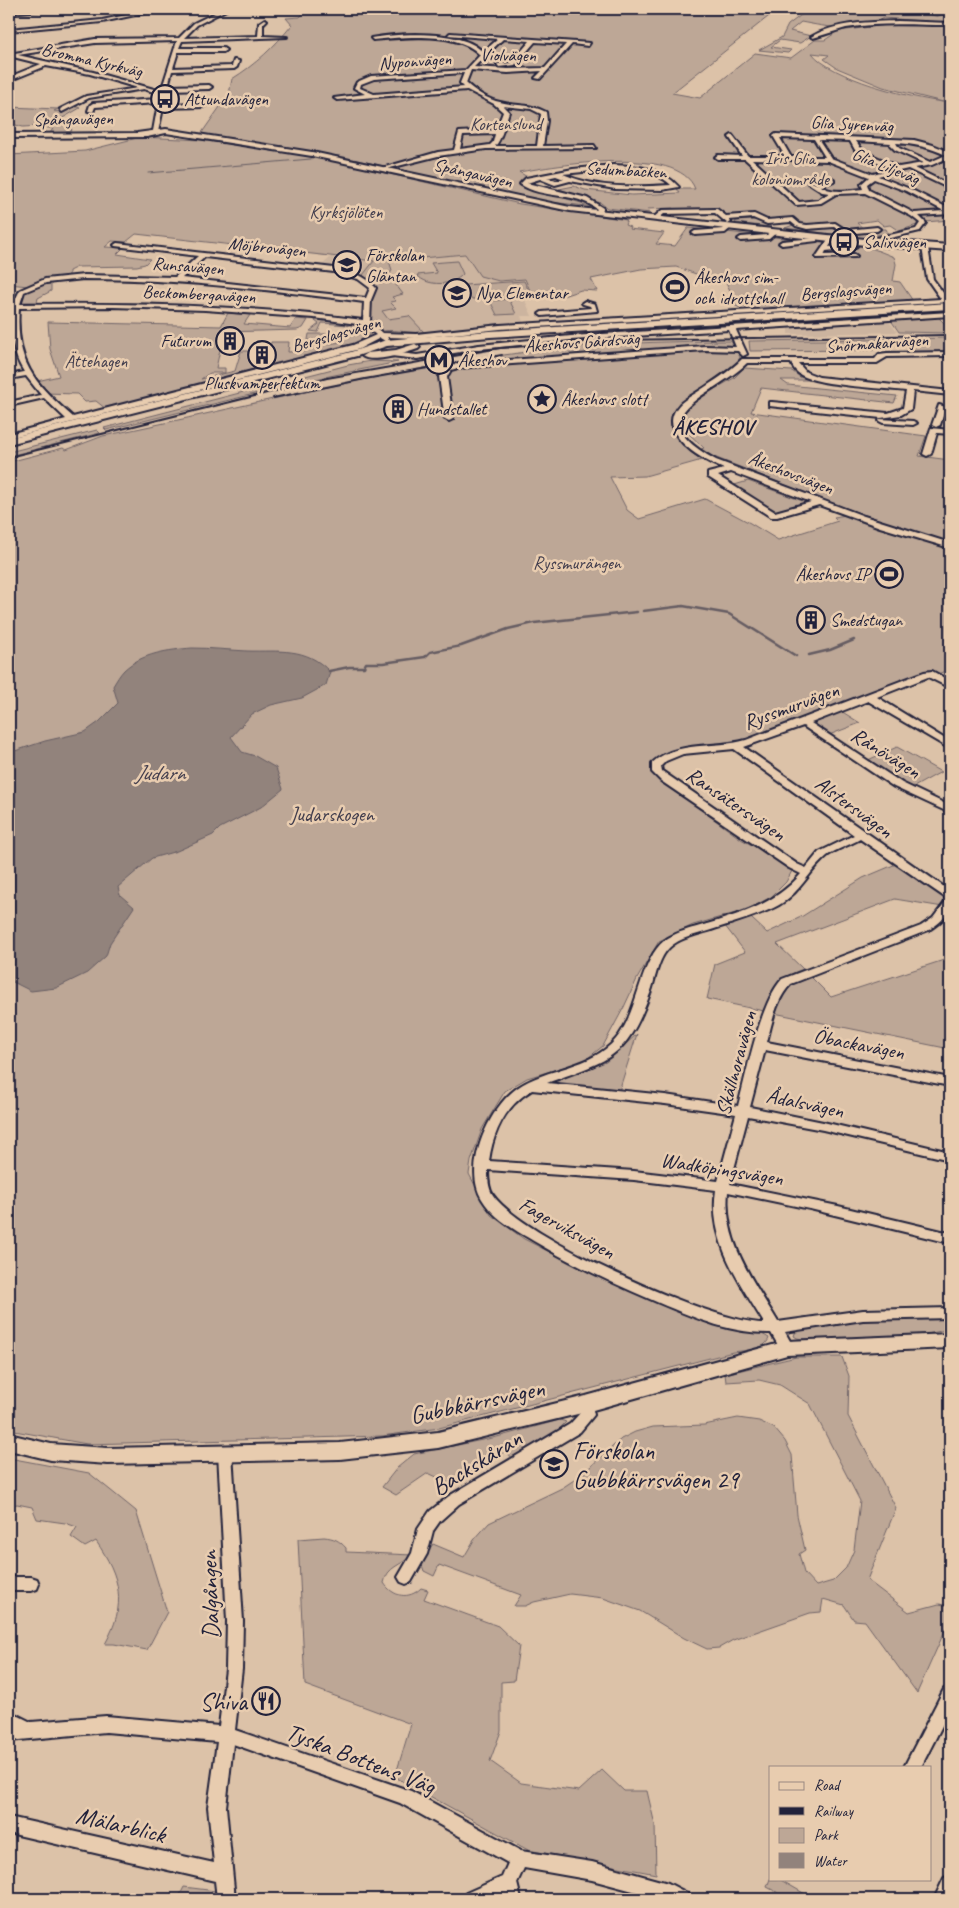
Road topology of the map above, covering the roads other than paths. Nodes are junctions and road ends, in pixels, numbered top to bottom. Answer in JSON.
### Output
{"nodes":[{"id":1,"x":52,"y":9,"type":"edge"},
{"id":2,"x":162,"y":9,"type":"edge"},
{"id":3,"x":226,"y":9,"type":"edge"},
{"id":4,"x":9,"y":12,"type":"edge"},
{"id":5,"x":265,"y":20,"type":"dead end"},
{"id":6,"x":950,"y":24,"type":"edge"},
{"id":7,"x":9,"y":30,"type":"edge"},
{"id":8,"x":413,"y":35,"type":"junction"},
{"id":9,"x":260,"y":37,"type":"junction"},
{"id":10,"x":286,"y":37,"type":"dead end"},
{"id":11,"x":814,"y":37,"type":"dead end"},
{"id":12,"x":180,"y":38,"type":"junction"},
{"id":13,"x":502,"y":38,"type":"junction"},
{"id":14,"x":373,"y":39,"type":"dead end"},
{"id":15,"x":534,"y":40,"type":"junction"},
{"id":16,"x":570,"y":43,"type":"junction"},
{"id":17,"x":588,"y":44,"type":"dead end"},
{"id":18,"x":176,"y":50,"type":"junction"},
{"id":19,"x":224,"y":50,"type":"dead end"},
{"id":20,"x":10,"y":54,"type":"edge"},
{"id":21,"x":483,"y":55,"type":"junction"},
{"id":22,"x":236,"y":61,"type":"dead end"},
{"id":23,"x":475,"y":63,"type":"junction"},
{"id":24,"x":46,"y":64,"type":"junction"},
{"id":25,"x":546,"y":69,"type":"junction"},
{"id":26,"x":170,"y":70,"type":"junction"},
{"id":27,"x":469,"y":70,"type":"junction"},
{"id":28,"x":428,"y":73,"type":"junction"},
{"id":29,"x":391,"y":76,"type":"junction"},
{"id":30,"x":538,"y":78,"type":"dead end"},
{"id":31,"x":9,"y":79,"type":"edge"},
{"id":32,"x":209,"y":87,"type":"dead end"},
{"id":33,"x":145,"y":88,"type":"junction"},
{"id":34,"x":467,"y":88,"type":"junction"},
{"id":35,"x":163,"y":91,"type":"junction"},
{"id":36,"x":430,"y":91,"type":"junction"},
{"id":37,"x":394,"y":94,"type":"junction"},
{"id":38,"x":373,"y":95,"type":"junction"},
{"id":39,"x":337,"y":98,"type":"dead end"},
{"id":40,"x":161,"y":103,"type":"junction"},
{"id":41,"x":500,"y":104,"type":"junction"},
{"id":42,"x":203,"y":105,"type":"dead end"},
{"id":43,"x":62,"y":110,"type":"dead end"},
{"id":44,"x":91,"y":111,"type":"dead end"},
{"id":45,"x":155,"y":131,"type":"junction"},
{"id":46,"x":498,"y":132,"type":"junction"},
{"id":47,"x":9,"y":136,"type":"edge"},
{"id":48,"x":732,"y":136,"type":"dead end"},
{"id":49,"x":815,"y":138,"type":"junction"},
{"id":50,"x":852,"y":139,"type":"junction"},
{"id":51,"x":894,"y":141,"type":"junction"},
{"id":52,"x":580,"y":142,"type":"dead end"},
{"id":53,"x":540,"y":147,"type":"junction"},
{"id":54,"x":575,"y":147,"type":"junction"},
{"id":55,"x":594,"y":147,"type":"dead end"},
{"id":56,"x":481,"y":148,"type":"junction"},
{"id":57,"x":457,"y":150,"type":"junction"},
{"id":58,"x":950,"y":155,"type":"edge"},
{"id":59,"x":745,"y":156,"type":"junction"},
{"id":60,"x":718,"y":157,"type":"dead end"},
{"id":61,"x":788,"y":157,"type":"junction"},
{"id":62,"x":829,"y":159,"type":"junction"},
{"id":63,"x":930,"y":164,"type":"junction"},
{"id":64,"x":910,"y":168,"type":"junction"},
{"id":65,"x":384,"y":170,"type":"junction"},
{"id":66,"x":900,"y":170,"type":"junction"},
{"id":67,"x":556,"y":174,"type":"junction"},
{"id":68,"x":872,"y":176,"type":"junction"},
{"id":69,"x":541,"y":177,"type":"junction"},
{"id":70,"x":568,"y":180,"type":"junction"},
{"id":71,"x":832,"y":180,"type":"dead end"},
{"id":72,"x":810,"y":182,"type":"dead end"},
{"id":73,"x":817,"y":186,"type":"junction"},
{"id":74,"x":949,"y":186,"type":"edge"},
{"id":75,"x":866,"y":191,"type":"junction"},
{"id":76,"x":834,"y":192,"type":"junction"},
{"id":77,"x":950,"y":211,"type":"edge"},
{"id":78,"x":598,"y":212,"type":"junction"},
{"id":79,"x":913,"y":215,"type":"junction"},
{"id":80,"x":724,"y":218,"type":"junction"},
{"id":81,"x":655,"y":219,"type":"junction"},
{"id":82,"x":730,"y":226,"type":"junction"},
{"id":83,"x":877,"y":229,"type":"dead end"},
{"id":84,"x":774,"y":232,"type":"junction"},
{"id":85,"x":695,"y":233,"type":"dead end"},
{"id":86,"x":741,"y":238,"type":"dead end"},
{"id":87,"x":831,"y":238,"type":"junction"},
{"id":88,"x":815,"y":240,"type":"dead end"},
{"id":89,"x":865,"y":242,"type":"junction"},
{"id":90,"x":782,"y":243,"type":"dead end"},
{"id":91,"x":118,"y":245,"type":"dead end"},
{"id":92,"x":854,"y":246,"type":"dead end"},
{"id":93,"x":925,"y":247,"type":"junction"},
{"id":94,"x":950,"y":248,"type":"edge"},
{"id":95,"x":824,"y":249,"type":"junction"},
{"id":96,"x":203,"y":255,"type":"junction"},
{"id":97,"x":854,"y":256,"type":"dead end"},
{"id":98,"x":177,"y":279,"type":"junction"},
{"id":99,"x":368,"y":300,"type":"junction"},
{"id":100,"x":949,"y":304,"type":"edge"},
{"id":101,"x":13,"y":306,"type":"edge"},
{"id":102,"x":556,"y":313,"type":"junction"},
{"id":103,"x":542,"y":314,"type":"dead end"},
{"id":104,"x":950,"y":314,"type":"edge"},
{"id":105,"x":366,"y":323,"type":"junction"},
{"id":106,"x":731,"y":327,"type":"junction"},
{"id":107,"x":11,"y":332,"type":"edge"},
{"id":108,"x":381,"y":341,"type":"junction"},
{"id":109,"x":393,"y":343,"type":"junction"},
{"id":110,"x":741,"y":349,"type":"junction"},
{"id":111,"x":404,"y":353,"type":"junction"},
{"id":112,"x":18,"y":354,"type":"junction"},
{"id":113,"x":389,"y":354,"type":"junction"},
{"id":114,"x":950,"y":354,"type":"edge"},
{"id":115,"x":9,"y":355,"type":"edge"},
{"id":116,"x":745,"y":361,"type":"junction"},
{"id":117,"x":794,"y":362,"type":"junction"},
{"id":118,"x":28,"y":374,"type":"junction"},
{"id":119,"x":9,"y":378,"type":"edge"},
{"id":120,"x":910,"y":388,"type":"junction"},
{"id":121,"x":950,"y":393,"type":"edge"},
{"id":122,"x":44,"y":396,"type":"junction"},
{"id":123,"x":9,"y":404,"type":"edge"},
{"id":124,"x":772,"y":404,"type":"dead end"},
{"id":125,"x":798,"y":407,"type":"junction"},
{"id":126,"x":942,"y":407,"type":"dead end"},
{"id":127,"x":794,"y":416,"type":"dead end"},
{"id":128,"x":449,"y":419,"type":"dead end"},
{"id":129,"x":72,"y":420,"type":"junction"},
{"id":130,"x":875,"y":420,"type":"junction"},
{"id":131,"x":913,"y":424,"type":"dead end"},
{"id":132,"x":936,"y":425,"type":"dead end"},
{"id":133,"x":950,"y":432,"type":"edge"},
{"id":134,"x":9,"y":436,"type":"edge"},
{"id":135,"x":9,"y":441,"type":"edge"},
{"id":136,"x":9,"y":446,"type":"edge"},
{"id":137,"x":927,"y":454,"type":"dead end"},
{"id":138,"x":734,"y":469,"type":"junction"},
{"id":139,"x":819,"y":502,"type":"junction"},
{"id":140,"x":950,"y":546,"type":"edge"},
{"id":141,"x":950,"y":684,"type":"edge"},
{"id":142,"x":869,"y":697,"type":"junction"},
{"id":143,"x":804,"y":722,"type":"junction"},
{"id":144,"x":737,"y":746,"type":"junction"},
{"id":145,"x":950,"y":746,"type":"edge"},
{"id":146,"x":659,"y":760,"type":"joint"},
{"id":147,"x":950,"y":810,"type":"edge"},
{"id":148,"x":861,"y":836,"type":"junction"},
{"id":149,"x":806,"y":872,"type":"junction"},
{"id":150,"x":950,"y":896,"type":"edge"},
{"id":151,"x":950,"y":903,"type":"edge"},
{"id":152,"x":760,"y":1046,"type":"junction"},
{"id":153,"x":950,"y":1082,"type":"edge"},
{"id":154,"x":530,"y":1086,"type":"junction"},
{"id":155,"x":744,"y":1111,"type":"junction"},
{"id":156,"x":950,"y":1156,"type":"edge"},
{"id":157,"x":482,"y":1165,"type":"junction"},
{"id":158,"x":723,"y":1187,"type":"junction"},
{"id":159,"x":950,"y":1238,"type":"edge"},
{"id":160,"x":950,"y":1313,"type":"edge"},
{"id":161,"x":775,"y":1328,"type":"junction"},
{"id":162,"x":950,"y":1341,"type":"edge"},
{"id":163,"x":787,"y":1348,"type":"junction"},
{"id":164,"x":586,"y":1404,"type":"junction"},
{"id":165,"x":9,"y":1442,"type":"edge"},
{"id":166,"x":225,"y":1453,"type":"junction"},
{"id":167,"x":406,"y":1577,"type":"dead end"},
{"id":168,"x":9,"y":1584,"type":"edge"},
{"id":169,"x":31,"y":1584,"type":"dead end"},
{"id":170,"x":950,"y":1694,"type":"edge"},
{"id":171,"x":9,"y":1719,"type":"edge"},
{"id":172,"x":29,"y":1730,"type":"junction"},
{"id":173,"x":9,"y":1733,"type":"edge"},
{"id":174,"x":228,"y":1735,"type":"junction"},
{"id":175,"x":913,"y":1766,"type":"edge"},
{"id":176,"x":9,"y":1824,"type":"edge"},
{"id":177,"x":519,"y":1859,"type":"junction"},
{"id":178,"x":223,"y":1874,"type":"junction"},
{"id":179,"x":950,"y":1884,"type":"edge"},
{"id":180,"x":510,"y":1891,"type":"edge"},
{"id":181,"x":226,"y":1899,"type":"edge"},
{"id":182,"x":472,"y":1899,"type":"edge"},
{"id":183,"x":681,"y":1899,"type":"edge"},
{"id":184,"x":943,"y":1899,"type":"edge"}],
"edges":[{"from":1,"to":4,"type":"street"},
{"from":2,"to":7,"type":"street"},
{"from":3,"to":12,"type":"street"},
{"from":5,"to":9,"type":"street"},
{"from":6,"to":11,"type":"street"},
{"from":8,"to":13,"type":"street"},
{"from":8,"to":14,"type":"street"},
{"from":8,"to":21,"type":"street"},
{"from":9,"to":10,"type":"street"},
{"from":9,"to":12,"type":"street"},
{"from":12,"to":18,"type":"street"},
{"from":12,"to":20,"type":"street"},
{"from":13,"to":15,"type":"street"},
{"from":13,"to":21,"type":"street"},
{"from":15,"to":16,"type":"street"},
{"from":15,"to":23,"type":"street"},
{"from":16,"to":17,"type":"street"},
{"from":16,"to":25,"type":"street"},
{"from":18,"to":19,"type":"street"},
{"from":18,"to":26,"type":"street"},
{"from":20,"to":24,"type":"street","name":"Bromma Kyrkväg"},
{"from":21,"to":23,"type":"street"},
{"from":22,"to":26,"type":"street"},
{"from":23,"to":27,"type":"street"},
{"from":24,"to":31,"type":"street"},
{"from":24,"to":33,"type":"street","name":"Bromma Kyrkväg"},
{"from":25,"to":27,"type":"street","name":"Violvägen"},
{"from":25,"to":30,"type":"street"},
{"from":26,"to":35,"type":"street"},
{"from":27,"to":28,"type":"street","name":"Nyponvägen"},
{"from":27,"to":34,"type":"street"},
{"from":28,"to":29,"type":"street","name":"Nyponvägen"},
{"from":28,"to":36,"type":"street"},
{"from":29,"to":37,"type":"street"},
{"from":29,"to":38,"type":"street","name":"Nyponvägen"},
{"from":32,"to":35,"type":"street","name":"Bromma Kyrkväg"},
{"from":33,"to":35,"type":"street","name":"Bromma Kyrkväg"},
{"from":33,"to":43,"type":"street"},
{"from":34,"to":36,"type":"street"},
{"from":34,"to":41,"type":"street"},
{"from":35,"to":40,"type":"street","name":"Bromma Kyrkväg"},
{"from":36,"to":37,"type":"street"},
{"from":37,"to":38,"type":"street"},
{"from":38,"to":39,"type":"street"},
{"from":40,"to":42,"type":"street","name":"Bromma Kyrkväg"},
{"from":40,"to":44,"type":"street","name":"Bromma Kyrkväg"},
{"from":40,"to":45,"type":"street","name":"Bromma Kyrkväg"},
{"from":41,"to":46,"type":"street"},
{"from":41,"to":53,"type":"street"},
{"from":45,"to":47,"type":"main road","name":"Spångavägen"},
{"from":45,"to":65,"type":"main road","name":"Spångavägen"},
{"from":46,"to":56,"type":"street"},
{"from":46,"to":57,"type":"street"},
{"from":48,"to":59,"type":"street"},
{"from":49,"to":50,"type":"street","name":"Glia Syrenväg"},
{"from":49,"to":61,"type":"street","name":"Glia Syrenväg"},
{"from":49,"to":62,"type":"street"},
{"from":50,"to":51,"type":"street","name":"Glia Syrenväg"},
{"from":50,"to":66,"type":"street"},
{"from":51,"to":58,"type":"street","name":"Glia Syrenväg"},
{"from":51,"to":63,"type":"street"},
{"from":52,"to":54,"type":"street"},
{"from":53,"to":54,"type":"street"},
{"from":53,"to":56,"type":"street"},
{"from":54,"to":55,"type":"street"},
{"from":56,"to":57,"type":"street"},
{"from":57,"to":65,"type":"street"},
{"from":58,"to":63,"type":"street"},
{"from":59,"to":60,"type":"street","name":"Glia Liljeväg"},
{"from":59,"to":61,"type":"street","name":"Glia Liljeväg"},
{"from":59,"to":76,"type":"street"},
{"from":61,"to":62,"type":"street","name":"Glia Liljeväg"},
{"from":62,"to":68,"type":"street","name":"Glia Liljeväg"},
{"from":63,"to":64,"type":"street"},
{"from":64,"to":66,"type":"street"},
{"from":64,"to":74,"type":"street"},
{"from":65,"to":78,"type":"main road","name":"Spångavägen"},
{"from":66,"to":68,"type":"street"},
{"from":67,"to":69,"type":"street","name":"Sedumbacken"},
{"from":67,"to":70,"type":"street","name":"Sedumbacken"},
{"from":67,"to":70,"type":"street","name":"Sedumbacken"},
{"from":68,"to":75,"type":"street"},
{"from":68,"to":77,"type":"street","name":"Glia Liljeväg"},
{"from":69,"to":70,"type":"street","name":"Sedumbacken"},
{"from":69,"to":78,"type":"street","name":"Sedumbacken"},
{"from":71,"to":73,"type":"street"},
{"from":72,"to":73,"type":"street"},
{"from":73,"to":76,"type":"street"},
{"from":75,"to":76,"type":"street"},
{"from":75,"to":79,"type":"street"},
{"from":77,"to":79,"type":"street"},
{"from":78,"to":81,"type":"main road","name":"Spångavägen"},
{"from":79,"to":89,"type":"street"},
{"from":80,"to":81,"type":"street"},
{"from":80,"to":82,"type":"street"},
{"from":80,"to":83,"type":"street"},
{"from":81,"to":82,"type":"main road","name":"Spångavägen"},
{"from":82,"to":84,"type":"main road","name":"Spångavägen"},
{"from":82,"to":85,"type":"street","name":"Spångavägen"},
{"from":84,"to":86,"type":"street","name":"Spångavägen"},
{"from":84,"to":87,"type":"main road","name":"Spångavägen"},
{"from":87,"to":89,"type":"main road","name":"Spångavägen"},
{"from":87,"to":95,"type":"street"},
{"from":88,"to":90,"type":"street"},
{"from":89,"to":93,"type":"main road","name":"Spångavägen"},
{"from":91,"to":96,"type":"street","name":"Möjbrovägen"},
{"from":92,"to":95,"type":"street"},
{"from":93,"to":94,"type":"main road","name":"Spångavägen"},
{"from":93,"to":100,"type":"street"},
{"from":95,"to":97,"type":"street"},
{"from":96,"to":98,"type":"street"},
{"from":96,"to":99,"type":"street","name":"Möjbrovägen"},
{"from":98,"to":99,"type":"street","name":"Runsavägen"},
{"from":98,"to":101,"type":"street","name":"Runsavägen"},
{"from":99,"to":105,"type":"street","name":"Möjbrovägen"},
{"from":100,"to":108,"type":"street","name":"Bergslagsvägen"},
{"from":100,"to":109,"type":"main road","name":"Bergslagsvägen"},
{"from":100,"to":111,"type":"main road","name":"Bergslagsvägen"},
{"from":101,"to":105,"type":"street","name":"Beckombergavägen"},
{"from":101,"to":107,"type":"street"},
{"from":102,"to":102,"type":"street"},
{"from":102,"to":103,"type":"street"},
{"from":104,"to":106,"type":"street","name":"Bergslagsvägen"},
{"from":105,"to":108,"type":"street"},
{"from":106,"to":110,"type":"street"},
{"from":106,"to":111,"type":"street","name":"Bergslagsvägen"},
{"from":107,"to":112,"type":"street"},
{"from":108,"to":109,"type":"main road","name":"Bergslagsvägen"},
{"from":108,"to":113,"type":"main road","name":"Bergslagsvägen"},
{"from":108,"to":129,"type":"street","name":"Bergslagsvägen"},
{"from":108,"to":135,"type":"main road","name":"Bergslagsvägen"},
{"from":109,"to":111,"type":"main road","name":"Bergslagsvägen"},
{"from":110,"to":116,"type":"street"},
{"from":110,"to":128,"type":"street","name":"Åkeshovs Gårdsväg"},
{"from":111,"to":113,"type":"main road","name":"Bergslagsvägen"},
{"from":112,"to":115,"type":"street"},
{"from":112,"to":118,"type":"street"},
{"from":113,"to":136,"type":"main road","name":"Bergslagsvägen"},
{"from":114,"to":117,"type":"street","name":"Snörmakarvägen"},
{"from":116,"to":117,"type":"street","name":"Snörmakarvägen"},
{"from":116,"to":138,"type":"street","name":"Åkeshovsvägen"},
{"from":117,"to":120,"type":"street"},
{"from":118,"to":119,"type":"street"},
{"from":118,"to":122,"type":"street"},
{"from":120,"to":121,"type":"street"},
{"from":120,"to":130,"type":"street"},
{"from":122,"to":123,"type":"street"},
{"from":122,"to":129,"type":"street"},
{"from":124,"to":125,"type":"street"},
{"from":125,"to":127,"type":"street"},
{"from":125,"to":130,"type":"street"},
{"from":126,"to":132,"type":"street"},
{"from":129,"to":134,"type":"street","name":"Bergslagsvägen"},
{"from":130,"to":131,"type":"street"},
{"from":133,"to":137,"type":"street"},
{"from":138,"to":139,"type":"street","name":"Åkeshovsvägen"},
{"from":138,"to":139,"type":"street"},
{"from":139,"to":140,"type":"street","name":"Åkeshovsvägen"},
{"from":141,"to":142,"type":"street","name":"Ryssmurvägen"},
{"from":142,"to":143,"type":"street","name":"Ryssmurvägen"},
{"from":142,"to":145,"type":"street"},
{"from":143,"to":144,"type":"street","name":"Ryssmurvägen"},
{"from":143,"to":147,"type":"street","name":"Rånövägen"},
{"from":144,"to":146,"type":"street","name":"Ryssmurvägen"},
{"from":144,"to":148,"type":"street","name":"Alstersvägen"},
{"from":146,"to":149,"type":"street","name":"Ransätersvägen"},
{"from":148,"to":149,"type":"street","name":"Fagerviksvägen"},
{"from":148,"to":150,"type":"street","name":"Alstersvägen"},
{"from":149,"to":154,"type":"street","name":"Fagerviksvägen"},
{"from":151,"to":152,"type":"street","name":"Skällnoravägen"},
{"from":152,"to":153,"type":"street","name":"Öbackavägen"},
{"from":152,"to":155,"type":"street","name":"Skällnoravägen"},
{"from":154,"to":155,"type":"street","name":"Ådalsvägen"},
{"from":154,"to":157,"type":"street","name":"Fagerviksvägen"},
{"from":155,"to":156,"type":"street","name":"Ådalsvägen"},
{"from":155,"to":158,"type":"street","name":"Skällnoravägen"},
{"from":157,"to":158,"type":"street","name":"Wadköpingsvägen"},
{"from":157,"to":161,"type":"street","name":"Fagerviksvägen"},
{"from":158,"to":159,"type":"street","name":"Wadköpingsvägen"},
{"from":158,"to":161,"type":"street","name":"Skällnoravägen"},
{"from":160,"to":161,"type":"street","name":"Fagerviksvägen"},
{"from":161,"to":163,"type":"street"},
{"from":162,"to":163,"type":"main road","name":"Gubbkärrsvägen"},
{"from":163,"to":164,"type":"main road","name":"Gubbkärrsvägen"},
{"from":164,"to":166,"type":"main road","name":"Gubbkärrsvägen"},
{"from":164,"to":167,"type":"street","name":"Backskåran"},
{"from":165,"to":166,"type":"main road","name":"Gubbkärrsvägen"},
{"from":166,"to":174,"type":"street","name":"Dalgången"},
{"from":168,"to":169,"type":"street"},
{"from":170,"to":175,"type":"street"},
{"from":171,"to":172,"type":"street"},
{"from":172,"to":173,"type":"street","name":"Tyska Bottens Väg"},
{"from":172,"to":174,"type":"street","name":"Tyska Bottens Väg"},
{"from":174,"to":177,"type":"street","name":"Tyska Bottens Väg"},
{"from":174,"to":178,"type":"street"},
{"from":176,"to":178,"type":"street","name":"Mälarblick"},
{"from":177,"to":180,"type":"street"},
{"from":177,"to":183,"type":"street","name":"Tyska Bottens Väg"},
{"from":178,"to":181,"type":"street"},
{"from":179,"to":184,"type":"street"},
{"from":180,"to":182,"type":"street"}]}
